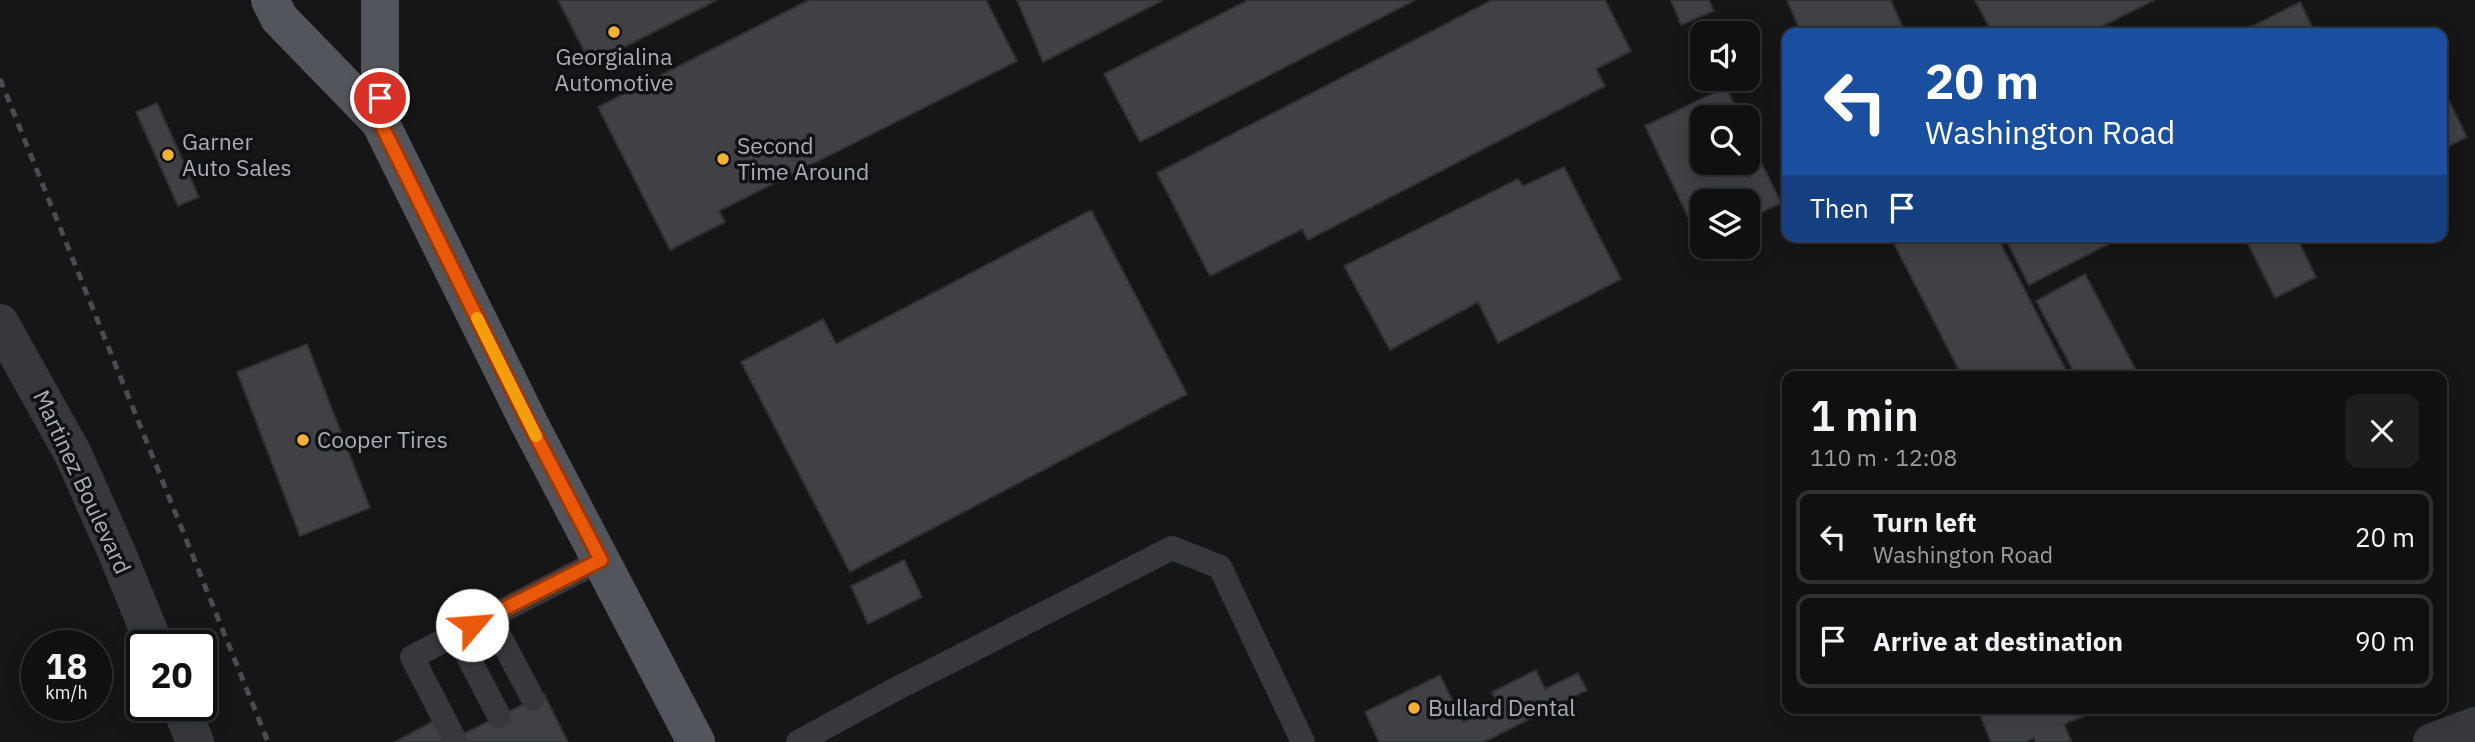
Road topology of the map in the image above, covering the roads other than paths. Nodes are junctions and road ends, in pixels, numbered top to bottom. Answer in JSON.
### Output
{"nodes":[{"id":1,"x":270,"y":0,"type":"edge"},
{"id":2,"x":380,"y":0,"type":"edge"},
{"id":3,"x":380,"y":122,"type":"junction"},
{"id":4,"x":0,"y":323,"type":"edge"},
{"id":5,"x":601,"y":560,"type":"junction"},
{"id":6,"x":489,"y":616,"type":"junction"},
{"id":7,"x":148,"y":630,"type":"edge"},
{"id":8,"x":456,"y":634,"type":"junction"},
{"id":9,"x":534,"y":699,"type":"dead end"},
{"id":10,"x":499,"y":716,"type":"dead end"},
{"id":11,"x":186,"y":721,"type":"edge"},
{"id":12,"x":2475,"y":726,"type":"edge"},
{"id":13,"x":195,"y":742,"type":"edge"},
{"id":14,"x":456,"y":742,"type":"edge"},
{"id":15,"x":696,"y":742,"type":"edge"},
{"id":16,"x":798,"y":742,"type":"edge"},
{"id":17,"x":1303,"y":742,"type":"edge"},
{"id":18,"x":2432,"y":742,"type":"edge"}],
"edges":[{"from":1,"to":3,"type":"main road"},
{"from":2,"to":3,"type":"main road"},
{"from":3,"to":5,"type":"main road"},
{"from":4,"to":7,"type":"street","name":"Martinez Boulevard"},
{"from":5,"to":6,"type":"lane"},
{"from":5,"to":15,"type":"main road"},
{"from":6,"to":8,"type":"lane"},
{"from":6,"to":9,"type":"lane"},
{"from":8,"to":10,"type":"lane"},
{"from":8,"to":14,"type":"lane"},
{"from":11,"to":13,"type":"street"},
{"from":12,"to":18,"type":"street"},
{"from":16,"to":17,"type":"lane"}]}
